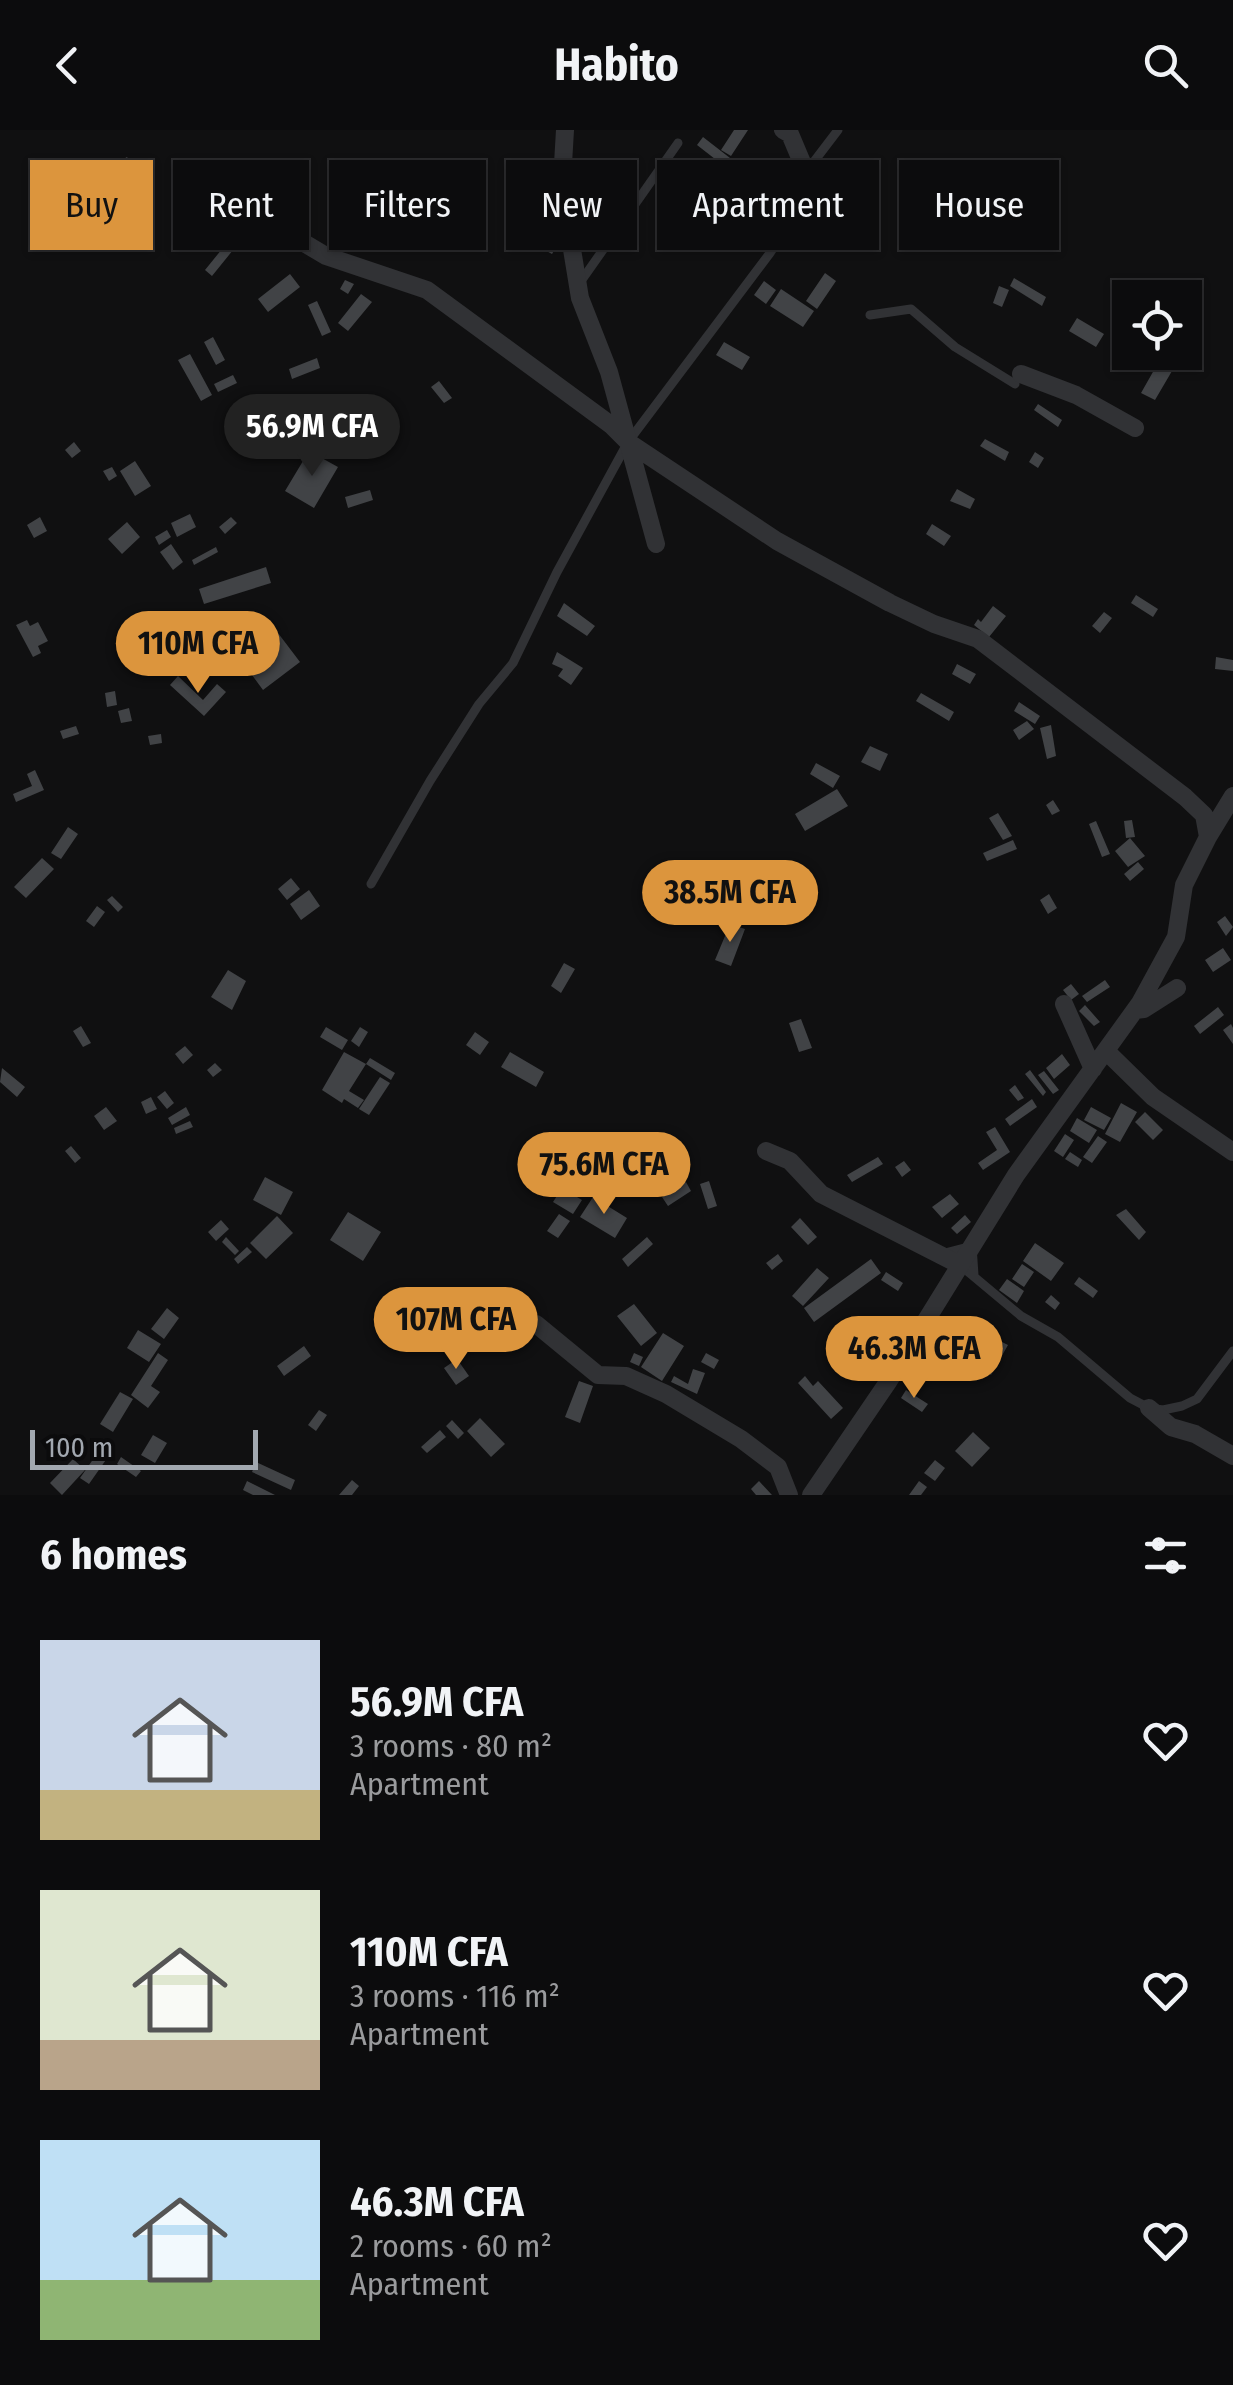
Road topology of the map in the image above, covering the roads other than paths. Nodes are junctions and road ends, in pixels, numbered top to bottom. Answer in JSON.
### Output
{"nodes":[{"id":1,"x":565,"y":130,"type":"edge"},
{"id":2,"x":783,"y":130,"type":"edge"},
{"id":3,"x":838,"y":130,"type":"edge"},
{"id":4,"x":678,"y":144,"type":"dead end"},
{"id":5,"x":801,"y":160,"type":"edge"},
{"id":6,"x":815,"y":160,"type":"edge"},
{"id":7,"x":309,"y":246,"type":"edge"},
{"id":8,"x":772,"y":250,"type":"edge"},
{"id":9,"x":578,"y":285,"type":"junction"},
{"id":10,"x":870,"y":315,"type":"dead end"},
{"id":11,"x":1018,"y":379,"type":"joint"},
{"id":12,"x":1135,"y":428,"type":"dead end"},
{"id":13,"x":628,"y":442,"type":"junction"},
{"id":14,"x":656,"y":544,"type":"dead end"},
{"id":15,"x":1233,"y":796,"type":"edge"},
{"id":16,"x":1204,"y":850,"type":"junction"},
{"id":17,"x":371,"y":884,"type":"dead end"},
{"id":18,"x":1177,"y":988,"type":"dead end"},
{"id":19,"x":1064,"y":1004,"type":"dead end"},
{"id":20,"x":1134,"y":1010,"type":"junction"},
{"id":21,"x":1110,"y":1044,"type":"junction"},
{"id":22,"x":1126,"y":1064,"type":"dead end"},
{"id":23,"x":1093,"y":1069,"type":"junction"},
{"id":24,"x":766,"y":1151,"type":"dead end"},
{"id":25,"x":1233,"y":1152,"type":"edge"},
{"id":26,"x":972,"y":1246,"type":"junction"},
{"id":27,"x":941,"y":1254,"type":"junction"},
{"id":28,"x":967,"y":1270,"type":"junction"},
{"id":29,"x":946,"y":1288,"type":"junction"},
{"id":30,"x":536,"y":1324,"type":"dead end"},
{"id":31,"x":1233,"y":1350,"type":"edge"},
{"id":32,"x":1149,"y":1408,"type":"junction"},
{"id":33,"x":1233,"y":1456,"type":"edge"},
{"id":34,"x":790,"y":1495,"type":"edge"},
{"id":35,"x":811,"y":1495,"type":"edge"}],
"edges":[{"from":1,"to":9,"type":"street"},
{"from":2,"to":5,"type":"street"},
{"from":3,"to":6,"type":"lane"},
{"from":4,"to":9,"type":"lane"},
{"from":7,"to":13,"type":"street"},
{"from":8,"to":13,"type":"lane"},
{"from":9,"to":13,"type":"street"},
{"from":10,"to":11,"type":"lane"},
{"from":11,"to":12,"type":"street"},
{"from":13,"to":14,"type":"street"},
{"from":13,"to":16,"type":"street"},
{"from":13,"to":17,"type":"lane"},
{"from":15,"to":16,"type":"street"},
{"from":16,"to":20,"type":"street"},
{"from":18,"to":20,"type":"street"},
{"from":19,"to":23,"type":"street"},
{"from":20,"to":21,"type":"street"},
{"from":21,"to":22,"type":"street"},
{"from":21,"to":23,"type":"street"},
{"from":21,"to":25,"type":"street"},
{"from":23,"to":26,"type":"street"},
{"from":24,"to":27,"type":"street"},
{"from":26,"to":27,"type":"lane"},
{"from":26,"to":28,"type":"street"},
{"from":27,"to":28,"type":"street"},
{"from":27,"to":29,"type":"lane"},
{"from":28,"to":29,"type":"street"},
{"from":28,"to":32,"type":"lane"},
{"from":29,"to":35,"type":"street"},
{"from":30,"to":34,"type":"street"},
{"from":31,"to":32,"type":"lane"},
{"from":32,"to":33,"type":"street"}]}
